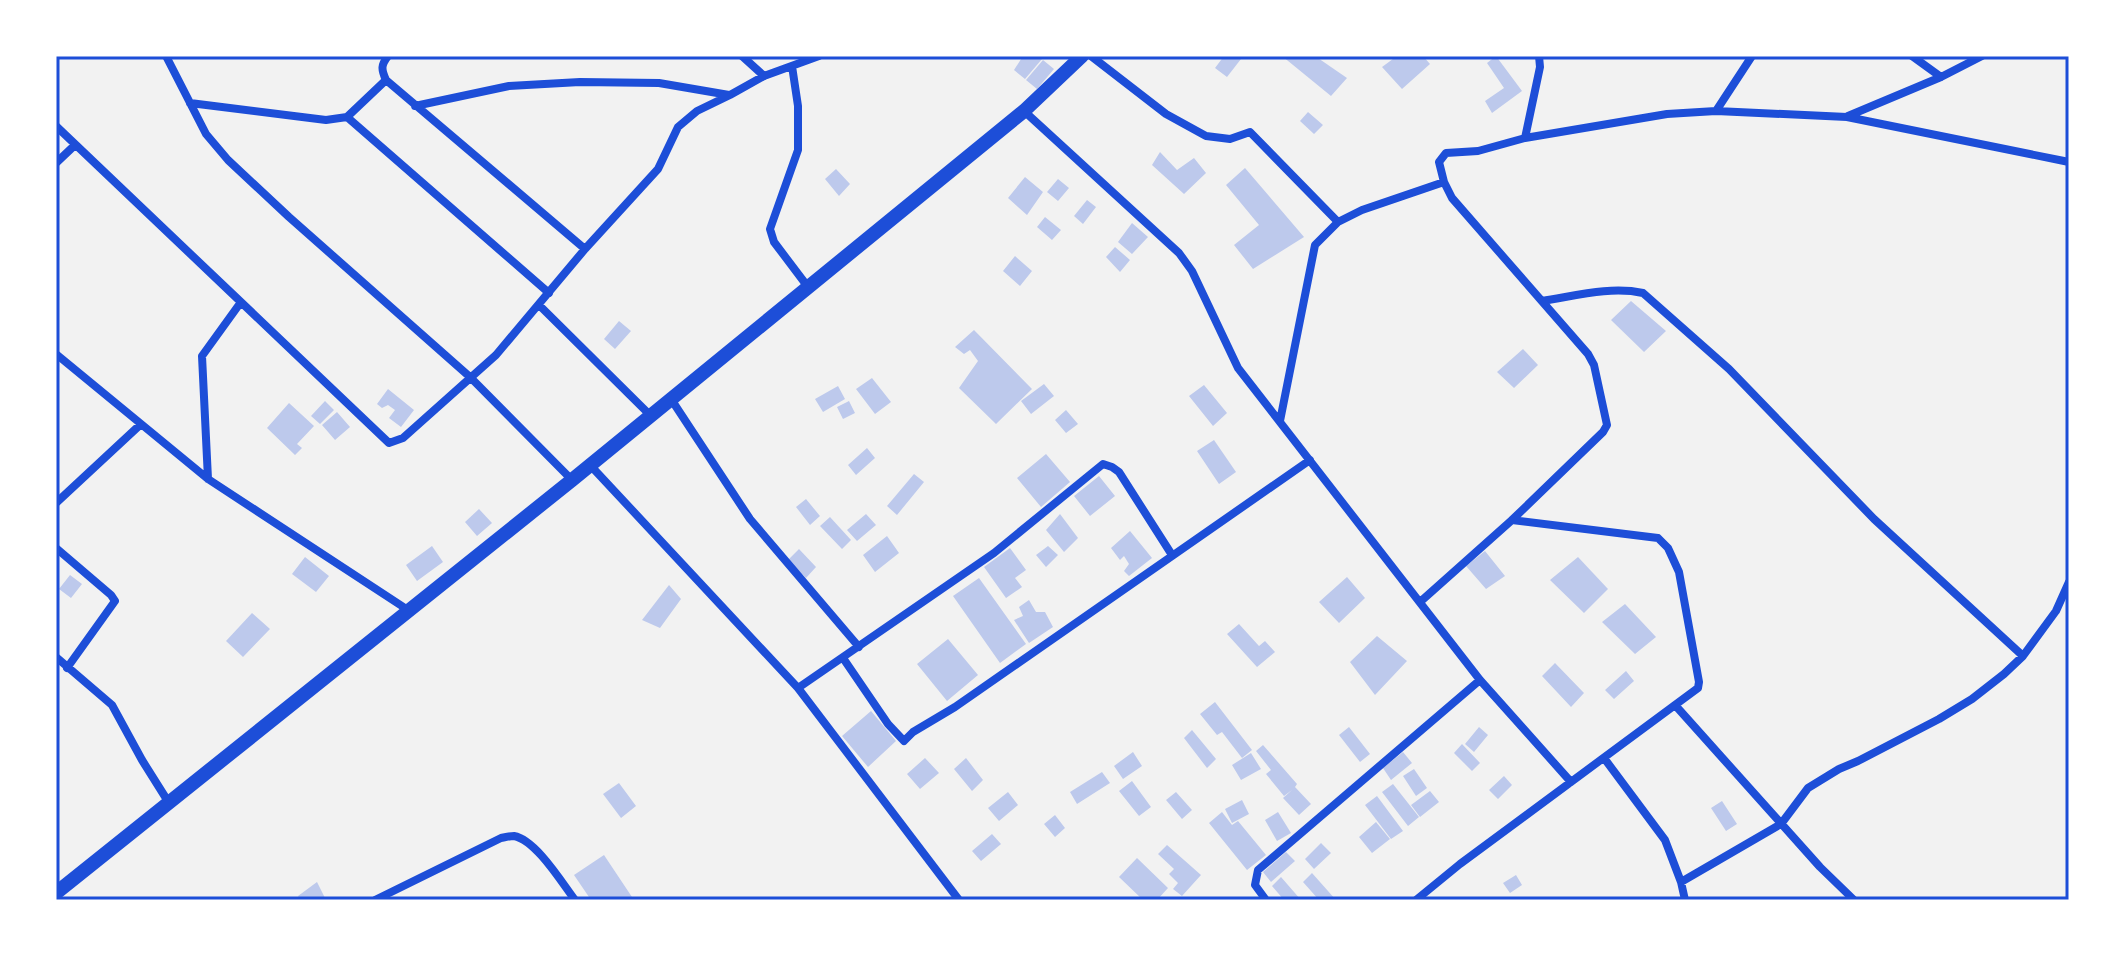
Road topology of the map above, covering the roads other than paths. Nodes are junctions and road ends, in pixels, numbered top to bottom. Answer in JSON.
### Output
{"nodes":[{"id":1,"x":166,"y":56,"type":"edge"},
{"id":2,"x":388,"y":56,"type":"edge"},
{"id":3,"x":742,"y":56,"type":"edge"},
{"id":4,"x":819,"y":56,"type":"edge"},
{"id":5,"x":1082,"y":56,"type":"edge"},
{"id":6,"x":1091,"y":56,"type":"edge"},
{"id":7,"x":1539,"y":56,"type":"edge"},
{"id":8,"x":1752,"y":56,"type":"edge"},
{"id":9,"x":1912,"y":56,"type":"edge"},
{"id":10,"x":1982,"y":56,"type":"edge"},
{"id":11,"x":792,"y":66,"type":"junction"},
{"id":12,"x":764,"y":76,"type":"junction"},
{"id":13,"x":1941,"y":77,"type":"junction"},
{"id":14,"x":386,"y":80,"type":"junction"},
{"id":15,"x":730,"y":95,"type":"junction"},
{"id":16,"x":190,"y":103,"type":"junction"},
{"id":17,"x":415,"y":106,"type":"junction"},
{"id":18,"x":1024,"y":111,"type":"junction"},
{"id":19,"x":1716,"y":111,"type":"junction"},
{"id":20,"x":347,"y":117,"type":"junction"},
{"id":21,"x":1847,"y":117,"type":"junction"},
{"id":22,"x":56,"y":126,"type":"edge"},
{"id":23,"x":1525,"y":138,"type":"junction"},
{"id":24,"x":75,"y":145,"type":"junction"},
{"id":25,"x":2069,"y":162,"type":"edge"},
{"id":26,"x":56,"y":163,"type":"edge"},
{"id":27,"x":1444,"y":182,"type":"junction"},
{"id":28,"x":1338,"y":222,"type":"junction"},
{"id":29,"x":585,"y":249,"type":"junction"},
{"id":30,"x":808,"y":287,"type":"junction"},
{"id":31,"x":549,"y":293,"type":"junction"},
{"id":32,"x":1542,"y":301,"type":"junction"},
{"id":33,"x":241,"y":302,"type":"junction"},
{"id":34,"x":539,"y":305,"type":"junction"},
{"id":35,"x":56,"y":354,"type":"edge"},
{"id":36,"x":470,"y":377,"type":"junction"},
{"id":37,"x":671,"y":399,"type":"junction"},
{"id":38,"x":650,"y":415,"type":"junction"},
{"id":39,"x":1280,"y":421,"type":"junction"},
{"id":40,"x":141,"y":424,"type":"junction"},
{"id":41,"x":1310,"y":460,"type":"junction"},
{"id":42,"x":590,"y":465,"type":"junction"},
{"id":43,"x":208,"y":479,"type":"junction"},
{"id":44,"x":572,"y":480,"type":"junction"},
{"id":45,"x":56,"y":503,"type":"edge"},
{"id":46,"x":1512,"y":520,"type":"junction"},
{"id":47,"x":56,"y":548,"type":"edge"},
{"id":48,"x":1172,"y":555,"type":"junction"},
{"id":49,"x":2069,"y":582,"type":"edge"},
{"id":50,"x":1420,"y":602,"type":"junction"},
{"id":51,"x":408,"y":610,"type":"junction"},
{"id":52,"x":859,"y":647,"type":"junction"},
{"id":53,"x":2023,"y":656,"type":"junction"},
{"id":54,"x":56,"y":657,"type":"edge"},
{"id":55,"x":843,"y":658,"type":"junction"},
{"id":56,"x":67,"y":668,"type":"junction"},
{"id":57,"x":1480,"y":680,"type":"junction"},
{"id":58,"x":798,"y":688,"type":"junction"},
{"id":59,"x":1675,"y":705,"type":"junction"},
{"id":60,"x":1604,"y":758,"type":"junction"},
{"id":61,"x":1571,"y":782,"type":"junction"},
{"id":62,"x":165,"y":807,"type":"junction"},
{"id":63,"x":1781,"y":824,"type":"junction"},
{"id":64,"x":1681,"y":882,"type":"junction"},
{"id":65,"x":56,"y":893,"type":"edge"},
{"id":66,"x":390,"y":897,"type":"edge"},
{"id":67,"x":375,"y":900,"type":"edge"},
{"id":68,"x":575,"y":900,"type":"edge"},
{"id":69,"x":959,"y":900,"type":"edge"},
{"id":70,"x":1266,"y":900,"type":"edge"},
{"id":71,"x":1416,"y":900,"type":"edge"},
{"id":72,"x":1685,"y":900,"type":"edge"},
{"id":73,"x":1854,"y":900,"type":"edge"}],
"edges":[{"from":1,"to":16,"type":"street"},
{"from":2,"to":14,"type":"street"},
{"from":3,"to":12,"type":"street"},
{"from":4,"to":11,"type":"street"},
{"from":5,"to":18,"type":"street"},
{"from":6,"to":28,"type":"street"},
{"from":7,"to":23,"type":"street"},
{"from":8,"to":19,"type":"street"},
{"from":9,"to":13,"type":"street"},
{"from":10,"to":13,"type":"street"},
{"from":11,"to":12,"type":"street"},
{"from":11,"to":30,"type":"street"},
{"from":12,"to":15,"type":"street"},
{"from":13,"to":21,"type":"street"},
{"from":14,"to":17,"type":"street"},
{"from":14,"to":20,"type":"street"},
{"from":15,"to":17,"type":"street"},
{"from":15,"to":29,"type":"street"},
{"from":16,"to":20,"type":"street"},
{"from":16,"to":36,"type":"street"},
{"from":17,"to":29,"type":"street"},
{"from":18,"to":30,"type":"street"},
{"from":18,"to":39,"type":"street"},
{"from":19,"to":21,"type":"street"},
{"from":19,"to":23,"type":"street"},
{"from":20,"to":31,"type":"street"},
{"from":21,"to":25,"type":"street"},
{"from":22,"to":24,"type":"street"},
{"from":23,"to":27,"type":"street"},
{"from":24,"to":26,"type":"street"},
{"from":24,"to":33,"type":"street"},
{"from":27,"to":28,"type":"street"},
{"from":27,"to":32,"type":"street"},
{"from":28,"to":39,"type":"street"},
{"from":29,"to":31,"type":"street"},
{"from":30,"to":37,"type":"street"},
{"from":31,"to":34,"type":"street"},
{"from":32,"to":46,"type":"street"},
{"from":32,"to":53,"type":"street"},
{"from":33,"to":36,"type":"street"},
{"from":33,"to":43,"type":"street"},
{"from":34,"to":36,"type":"street"},
{"from":34,"to":38,"type":"street"},
{"from":35,"to":40,"type":"street"},
{"from":36,"to":44,"type":"street"},
{"from":37,"to":38,"type":"street"},
{"from":37,"to":52,"type":"street"},
{"from":38,"to":42,"type":"street"},
{"from":39,"to":41,"type":"street"},
{"from":40,"to":43,"type":"street"},
{"from":40,"to":45,"type":"street"},
{"from":41,"to":48,"type":"street"},
{"from":41,"to":50,"type":"street"},
{"from":42,"to":44,"type":"street"},
{"from":42,"to":58,"type":"street"},
{"from":43,"to":51,"type":"street"},
{"from":44,"to":51,"type":"street"},
{"from":46,"to":50,"type":"street"},
{"from":46,"to":59,"type":"street"},
{"from":47,"to":56,"type":"street"},
{"from":48,"to":52,"type":"street"},
{"from":48,"to":55,"type":"street"},
{"from":49,"to":53,"type":"street"},
{"from":50,"to":57,"type":"street"},
{"from":51,"to":62,"type":"street"},
{"from":52,"to":55,"type":"street"},
{"from":53,"to":63,"type":"street"},
{"from":54,"to":56,"type":"street"},
{"from":55,"to":58,"type":"street"},
{"from":56,"to":62,"type":"street"},
{"from":57,"to":61,"type":"street"},
{"from":57,"to":70,"type":"street"},
{"from":58,"to":69,"type":"street"},
{"from":59,"to":60,"type":"street"},
{"from":59,"to":63,"type":"street"},
{"from":60,"to":61,"type":"street"},
{"from":60,"to":64,"type":"street"},
{"from":61,"to":71,"type":"street"},
{"from":62,"to":65,"type":"street"},
{"from":63,"to":64,"type":"street"},
{"from":63,"to":73,"type":"street"},
{"from":64,"to":72,"type":"street"},
{"from":66,"to":67,"type":"street"},
{"from":66,"to":68,"type":"street"}]}
